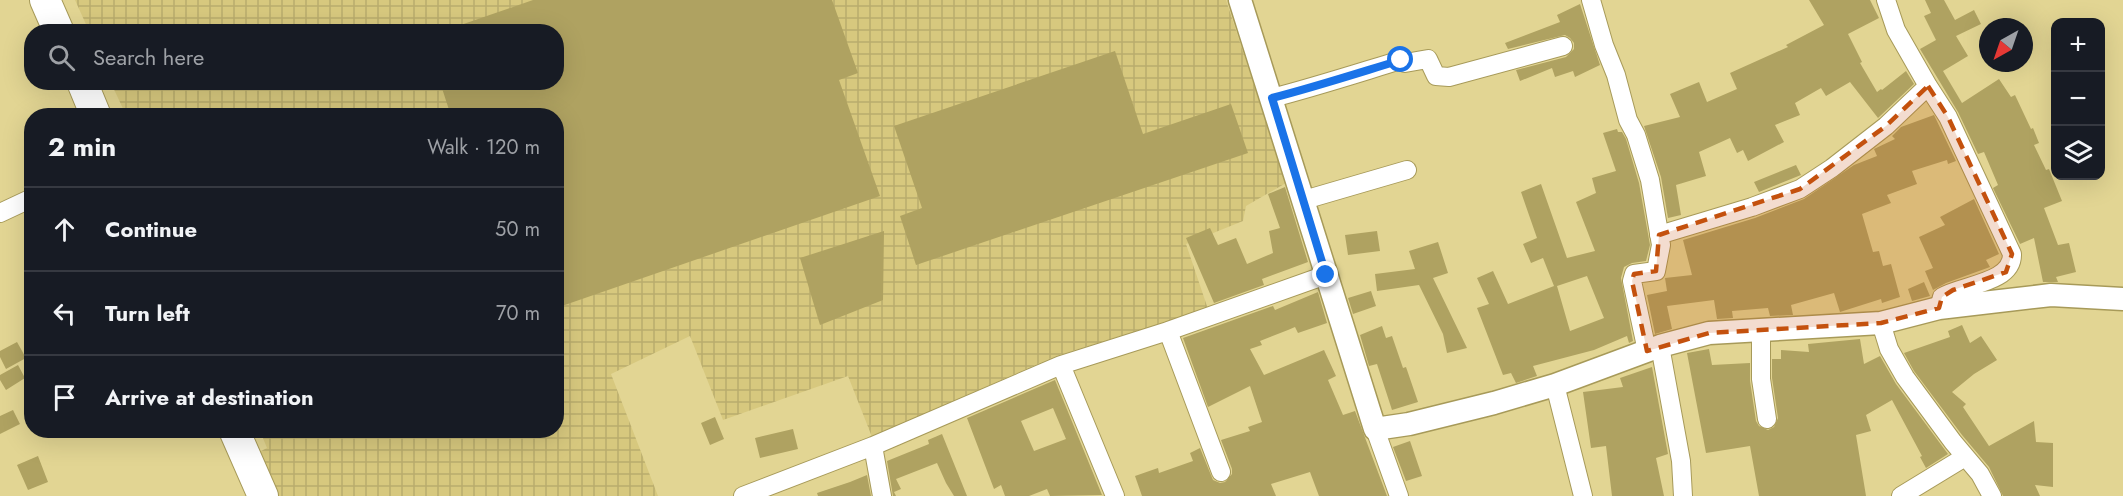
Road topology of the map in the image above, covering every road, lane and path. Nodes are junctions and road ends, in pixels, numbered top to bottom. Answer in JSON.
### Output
{"nodes":[{"id":1,"x":45,"y":0,"type":"edge"},
{"id":2,"x":1240,"y":0,"type":"edge"},
{"id":3,"x":1591,"y":0,"type":"edge"},
{"id":4,"x":1886,"y":0,"type":"edge"},
{"id":5,"x":56,"y":24,"type":"edge"},
{"id":6,"x":1563,"y":46,"type":"dead end"},
{"id":7,"x":1928,"y":86,"type":"junction"},
{"id":8,"x":85,"y":90,"type":"edge"},
{"id":9,"x":1272,"y":98,"type":"junction"},
{"id":10,"x":93,"y":108,"type":"edge"},
{"id":11,"x":1407,"y":170,"type":"dead end"},
{"id":12,"x":1304,"y":200,"type":"junction"},
{"id":13,"x":24,"y":202,"type":"edge"},
{"id":14,"x":0,"y":213,"type":"edge"},
{"id":15,"x":1659,"y":236,"type":"junction"},
{"id":16,"x":1326,"y":275,"type":"junction"},
{"id":17,"x":2123,"y":299,"type":"edge"},
{"id":18,"x":1939,"y":308,"type":"junction"},
{"id":19,"x":1881,"y":323,"type":"junction"},
{"id":20,"x":1761,"y":330,"type":"junction"},
{"id":21,"x":1168,"y":331,"type":"junction"},
{"id":22,"x":1653,"y":348,"type":"junction"},
{"id":23,"x":1061,"y":365,"type":"junction"},
{"id":24,"x":1555,"y":385,"type":"junction"},
{"id":25,"x":1767,"y":419,"type":"dead end"},
{"id":26,"x":1375,"y":429,"type":"junction"},
{"id":27,"x":238,"y":438,"type":"edge"},
{"id":28,"x":873,"y":446,"type":"junction"},
{"id":29,"x":1965,"y":457,"type":"junction"},
{"id":30,"x":1221,"y":472,"type":"dead end"},
{"id":31,"x":263,"y":496,"type":"edge"},
{"id":32,"x":743,"y":496,"type":"edge"},
{"id":33,"x":882,"y":496,"type":"edge"},
{"id":34,"x":1115,"y":496,"type":"edge"},
{"id":35,"x":1399,"y":496,"type":"edge"},
{"id":36,"x":1583,"y":496,"type":"edge"},
{"id":37,"x":1683,"y":496,"type":"edge"},
{"id":38,"x":1901,"y":496,"type":"edge"},
{"id":39,"x":1992,"y":496,"type":"edge"}],
"edges":[{"from":1,"to":5,"type":"highway"},
{"from":2,"to":9,"type":"street"},
{"from":3,"to":15,"type":"street"},
{"from":4,"to":7,"type":"street"},
{"from":6,"to":9,"type":"street"},
{"from":7,"to":15,"type":"street"},
{"from":7,"to":18,"type":"street"},
{"from":8,"to":10,"type":"highway"},
{"from":9,"to":12,"type":"street"},
{"from":11,"to":12,"type":"street"},
{"from":12,"to":16,"type":"street"},
{"from":13,"to":14,"type":"street"},
{"from":15,"to":22,"type":"street"},
{"from":16,"to":21,"type":"street"},
{"from":16,"to":26,"type":"street"},
{"from":17,"to":18,"type":"street"},
{"from":18,"to":19,"type":"street"},
{"from":19,"to":20,"type":"street"},
{"from":19,"to":29,"type":"street"},
{"from":20,"to":22,"type":"street"},
{"from":20,"to":25,"type":"street"},
{"from":21,"to":23,"type":"street"},
{"from":21,"to":30,"type":"street"},
{"from":22,"to":24,"type":"street"},
{"from":22,"to":37,"type":"street"},
{"from":23,"to":28,"type":"street"},
{"from":23,"to":34,"type":"street"},
{"from":24,"to":26,"type":"street"},
{"from":24,"to":36,"type":"street"},
{"from":26,"to":35,"type":"street"},
{"from":27,"to":31,"type":"highway"},
{"from":28,"to":32,"type":"street"},
{"from":28,"to":33,"type":"street"},
{"from":29,"to":38,"type":"street"},
{"from":29,"to":39,"type":"street"}]}
